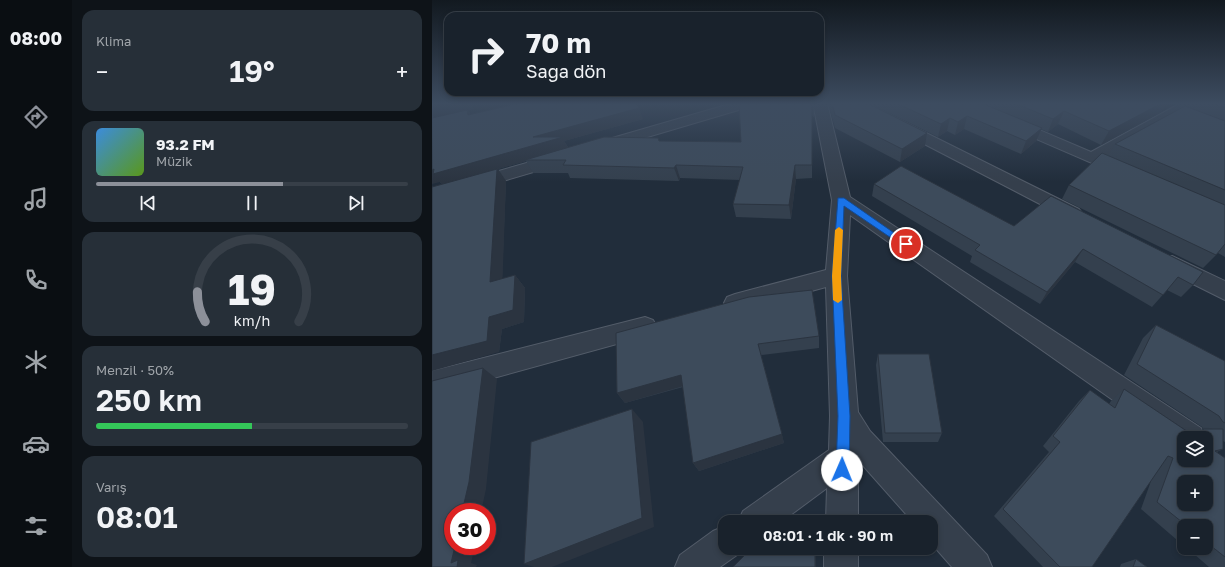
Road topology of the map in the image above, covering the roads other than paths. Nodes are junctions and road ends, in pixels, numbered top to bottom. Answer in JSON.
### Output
{"nodes":[{"id":1,"x":658,"y":129,"type":"edge"},
{"id":2,"x":826,"y":129,"type":"edge"},
{"id":3,"x":908,"y":129,"type":"edge"},
{"id":4,"x":1028,"y":129,"type":"edge"},
{"id":5,"x":1038,"y":129,"type":"edge"},
{"id":6,"x":1136,"y":129,"type":"edge"},
{"id":7,"x":1097,"y":155,"type":"junction"},
{"id":8,"x":432,"y":196,"type":"edge"},
{"id":9,"x":841,"y":200,"type":"junction"},
{"id":10,"x":1090,"y":222,"type":"edge"},
{"id":11,"x":1154,"y":255,"type":"edge"},
{"id":12,"x":836,"y":276,"type":"junction"},
{"id":13,"x":1225,"y":291,"type":"edge"},
{"id":14,"x":714,"y":308,"type":"edge"},
{"id":15,"x":668,"y":321,"type":"edge"},
{"id":16,"x":432,"y":383,"type":"edge"},
{"id":17,"x":844,"y":416,"type":"junction"},
{"id":18,"x":1181,"y":431,"type":"edge"},
{"id":19,"x":843,"y":458,"type":"junction"},
{"id":20,"x":764,"y":515,"type":"edge"},
{"id":21,"x":842,"y":515,"type":"edge"},
{"id":22,"x":718,"y":548,"type":"edge"},
{"id":23,"x":841,"y":555,"type":"edge"},
{"id":24,"x":692,"y":567,"type":"edge"},
{"id":25,"x":841,"y":567,"type":"edge"},
{"id":26,"x":975,"y":567,"type":"edge"}],
"edges":[{"from":1,"to":8,"type":"street"},
{"from":2,"to":9,"type":"street"},
{"from":3,"to":10,"type":"street"},
{"from":4,"to":7,"type":"street"},
{"from":5,"to":7,"type":"street"},
{"from":6,"to":7,"type":"street"},
{"from":9,"to":12,"type":"street"},
{"from":9,"to":18,"type":"street"},
{"from":11,"to":13,"type":"street"},
{"from":12,"to":14,"type":"street"},
{"from":12,"to":17,"type":"street"},
{"from":15,"to":16,"type":"street"},
{"from":17,"to":19,"type":"street"},
{"from":17,"to":26,"type":"street"},
{"from":19,"to":20,"type":"street"},
{"from":19,"to":21,"type":"street"},
{"from":22,"to":24,"type":"street"},
{"from":23,"to":25,"type":"street"}]}
